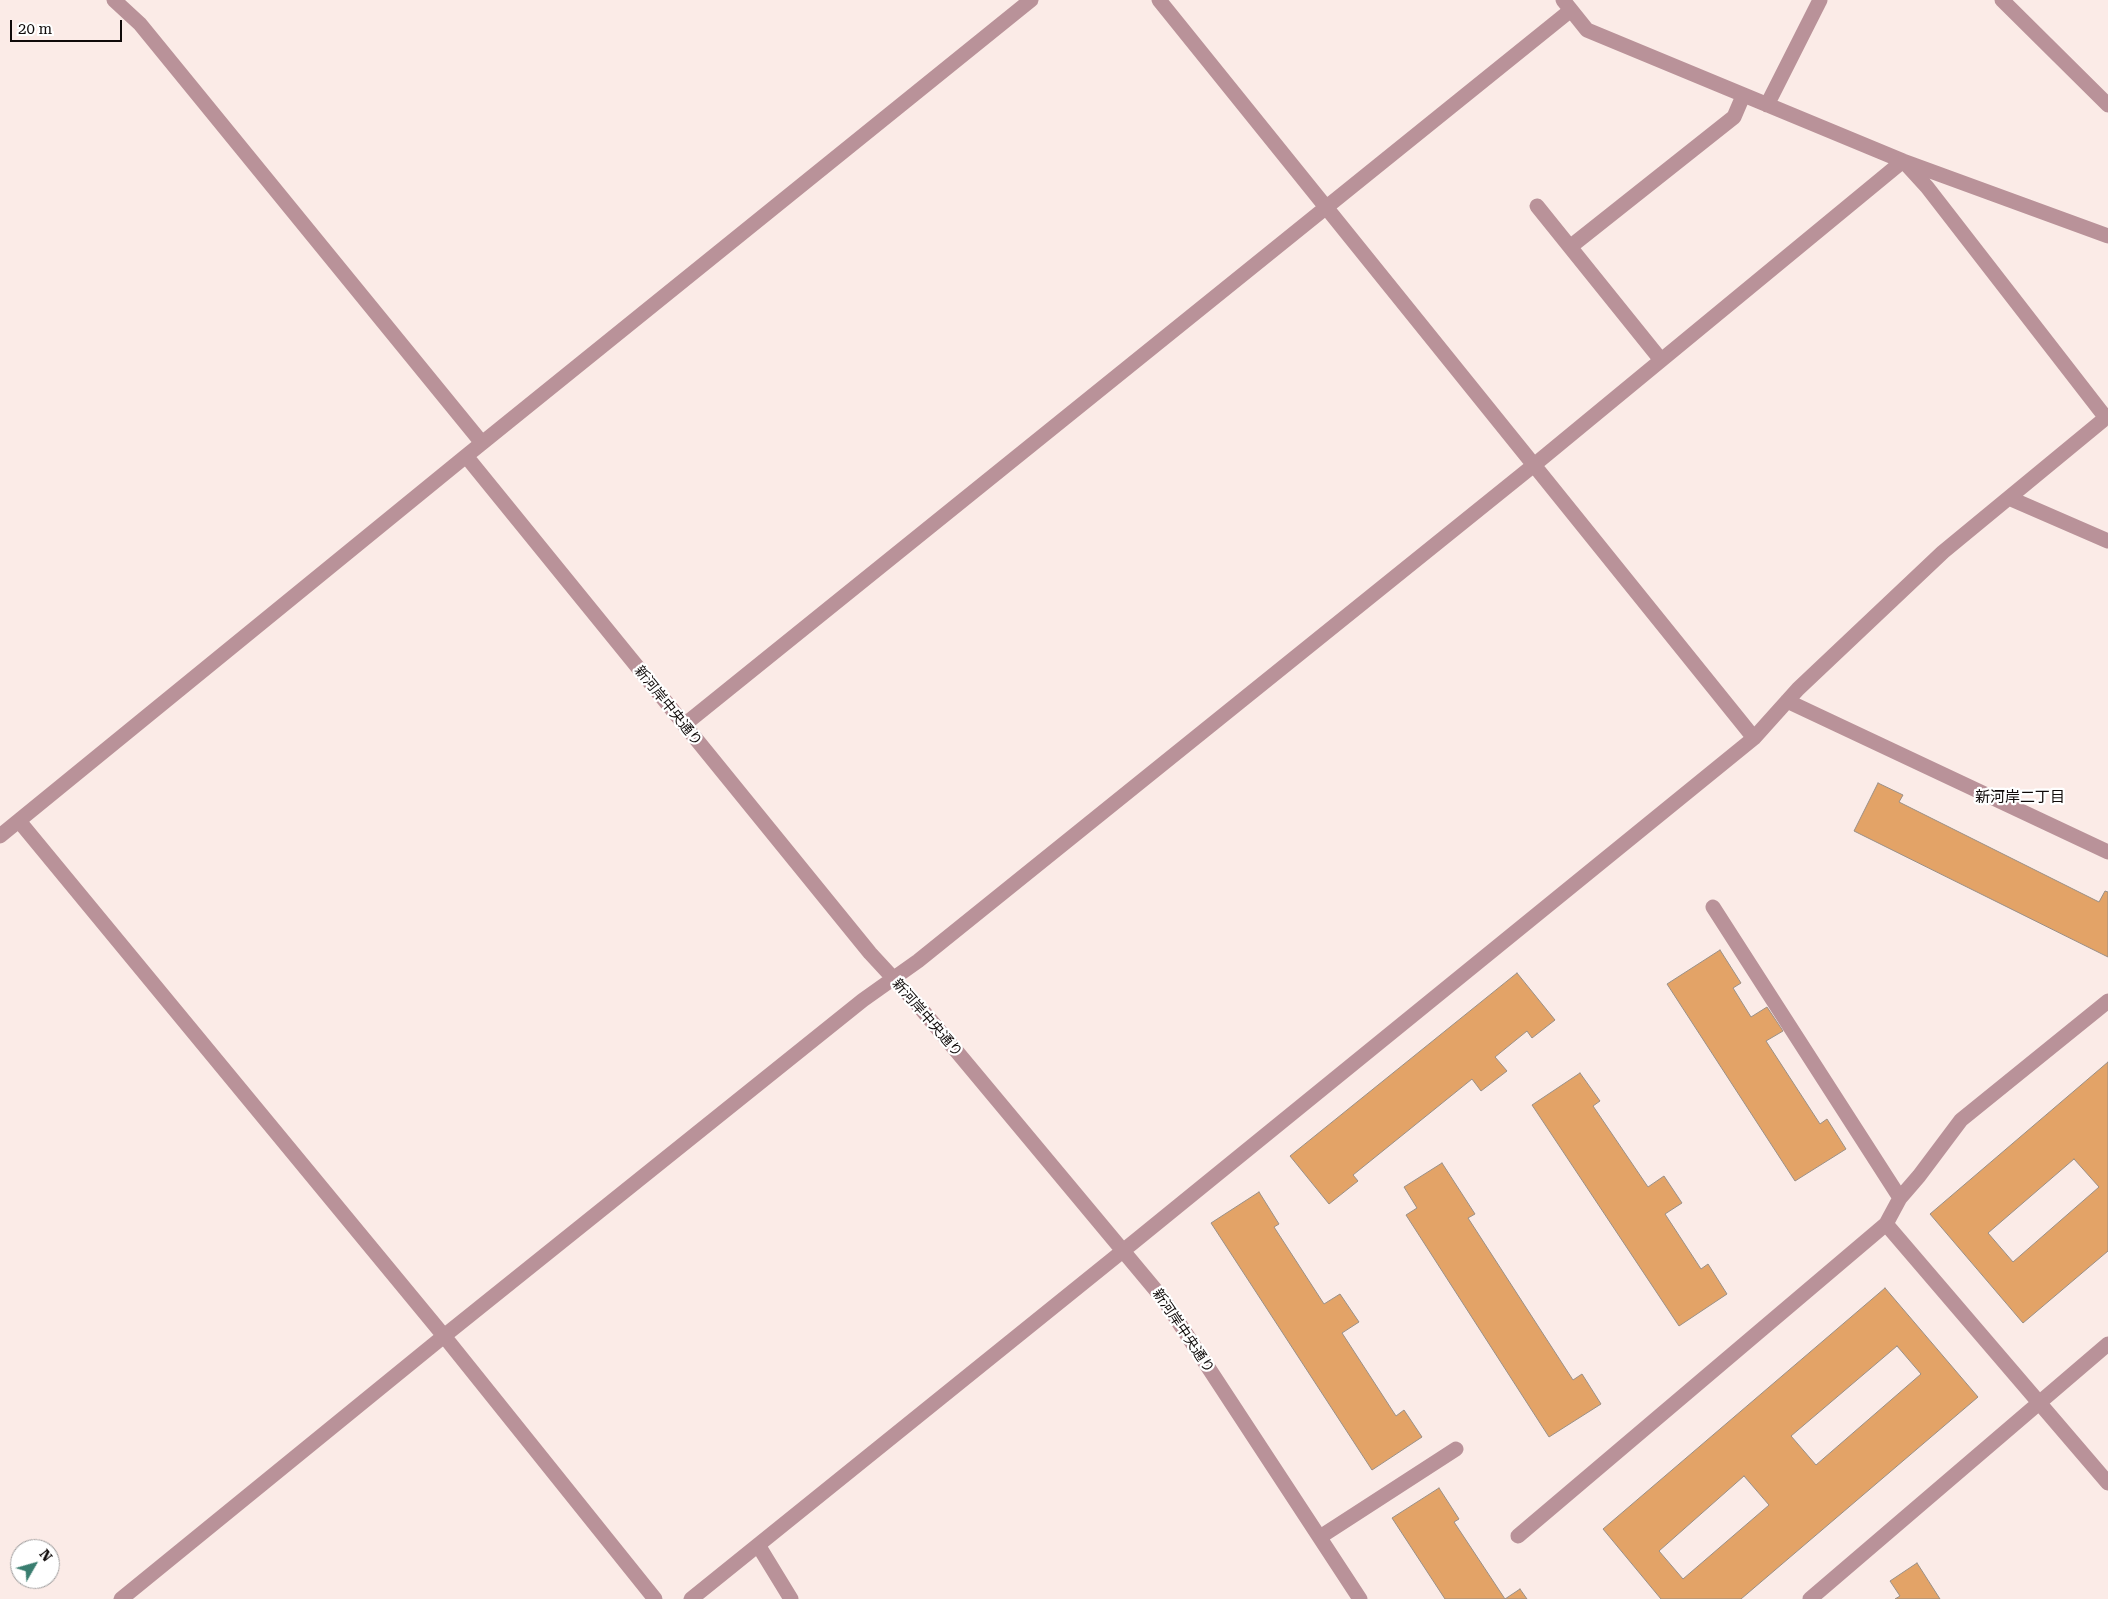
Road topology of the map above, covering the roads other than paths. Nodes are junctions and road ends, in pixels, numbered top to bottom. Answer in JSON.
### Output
{"nodes":[{"id":1,"x":114,"y":0,"type":"edge"},
{"id":2,"x":1031,"y":0,"type":"edge"},
{"id":3,"x":1159,"y":0,"type":"edge"},
{"id":4,"x":1820,"y":0,"type":"edge"},
{"id":5,"x":2002,"y":0,"type":"edge"},
{"id":6,"x":1567,"y":5,"type":"edge"},
{"id":7,"x":1743,"y":96,"type":"junction"},
{"id":8,"x":2108,"y":105,"type":"edge"},
{"id":9,"x":1767,"y":106,"type":"junction"},
{"id":10,"x":1903,"y":161,"type":"junction"},
{"id":11,"x":1326,"y":206,"type":"junction"},
{"id":12,"x":1537,"y":206,"type":"dead end"},
{"id":13,"x":2108,"y":236,"type":"edge"},
{"id":14,"x":1570,"y":247,"type":"junction"},
{"id":15,"x":1661,"y":360,"type":"junction"},
{"id":16,"x":2107,"y":417,"type":"edge"},
{"id":17,"x":482,"y":443,"type":"junction"},
{"id":18,"x":466,"y":456,"type":"junction"},
{"id":19,"x":1534,"y":464,"type":"junction"},
{"id":20,"x":2009,"y":498,"type":"junction"},
{"id":21,"x":2108,"y":541,"type":"edge"},
{"id":22,"x":1787,"y":701,"type":"junction"},
{"id":23,"x":684,"y":725,"type":"junction"},
{"id":24,"x":1754,"y":738,"type":"junction"},
{"id":25,"x":19,"y":820,"type":"junction"},
{"id":26,"x":0,"y":836,"type":"edge"},
{"id":27,"x":2108,"y":852,"type":"edge"},
{"id":28,"x":1713,"y":907,"type":"dead end"},
{"id":29,"x":893,"y":979,"type":"junction"},
{"id":30,"x":2108,"y":1000,"type":"edge"},
{"id":31,"x":1900,"y":1198,"type":"junction"},
{"id":32,"x":1886,"y":1224,"type":"junction"},
{"id":33,"x":1124,"y":1250,"type":"junction"},
{"id":34,"x":444,"y":1336,"type":"junction"},
{"id":35,"x":2108,"y":1344,"type":"edge"},
{"id":36,"x":2040,"y":1404,"type":"junction"},
{"id":37,"x":1456,"y":1449,"type":"dead end"},
{"id":38,"x":2108,"y":1482,"type":"edge"},
{"id":39,"x":1518,"y":1536,"type":"dead end"},
{"id":40,"x":1320,"y":1537,"type":"junction"},
{"id":41,"x":758,"y":1545,"type":"junction"},
{"id":42,"x":121,"y":1599,"type":"edge"},
{"id":43,"x":655,"y":1599,"type":"edge"},
{"id":44,"x":690,"y":1599,"type":"edge"},
{"id":45,"x":791,"y":1599,"type":"edge"},
{"id":46,"x":1360,"y":1599,"type":"edge"},
{"id":47,"x":1810,"y":1599,"type":"edge"}],
"edges":[{"from":1,"to":17,"type":"street"},
{"from":2,"to":17,"type":"street"},
{"from":3,"to":11,"type":"street"},
{"from":4,"to":9,"type":"street"},
{"from":5,"to":8,"type":"street"},
{"from":6,"to":7,"type":"street"},
{"from":6,"to":11,"type":"street"},
{"from":7,"to":9,"type":"street"},
{"from":7,"to":14,"type":"street"},
{"from":9,"to":10,"type":"street"},
{"from":10,"to":13,"type":"street"},
{"from":10,"to":15,"type":"street"},
{"from":10,"to":16,"type":"street"},
{"from":11,"to":19,"type":"street"},
{"from":11,"to":23,"type":"street"},
{"from":12,"to":14,"type":"street"},
{"from":14,"to":15,"type":"street"},
{"from":15,"to":19,"type":"street"},
{"from":16,"to":20,"type":"street"},
{"from":17,"to":18,"type":"street"},
{"from":18,"to":23,"type":"street","name":"新河岸中央通り"},
{"from":18,"to":25,"type":"street"},
{"from":19,"to":24,"type":"street"},
{"from":19,"to":29,"type":"street"},
{"from":20,"to":21,"type":"street"},
{"from":20,"to":22,"type":"street"},
{"from":22,"to":24,"type":"street"},
{"from":22,"to":27,"type":"street"},
{"from":23,"to":29,"type":"street","name":"新河岸中央通り"},
{"from":24,"to":33,"type":"street"},
{"from":25,"to":26,"type":"street"},
{"from":25,"to":34,"type":"street"},
{"from":28,"to":31,"type":"street"},
{"from":29,"to":33,"type":"street","name":"新河岸中央通り"},
{"from":29,"to":34,"type":"street"},
{"from":30,"to":31,"type":"street"},
{"from":31,"to":32,"type":"street"},
{"from":32,"to":36,"type":"street"},
{"from":32,"to":39,"type":"street"},
{"from":33,"to":40,"type":"street","name":"新河岸中央通り"},
{"from":33,"to":41,"type":"street"},
{"from":34,"to":42,"type":"street"},
{"from":34,"to":43,"type":"street"},
{"from":35,"to":36,"type":"street"},
{"from":36,"to":38,"type":"street"},
{"from":36,"to":47,"type":"street"},
{"from":37,"to":40,"type":"street"},
{"from":40,"to":46,"type":"street","name":"新河岸中央通り"},
{"from":41,"to":44,"type":"street"},
{"from":41,"to":45,"type":"street"}]}
